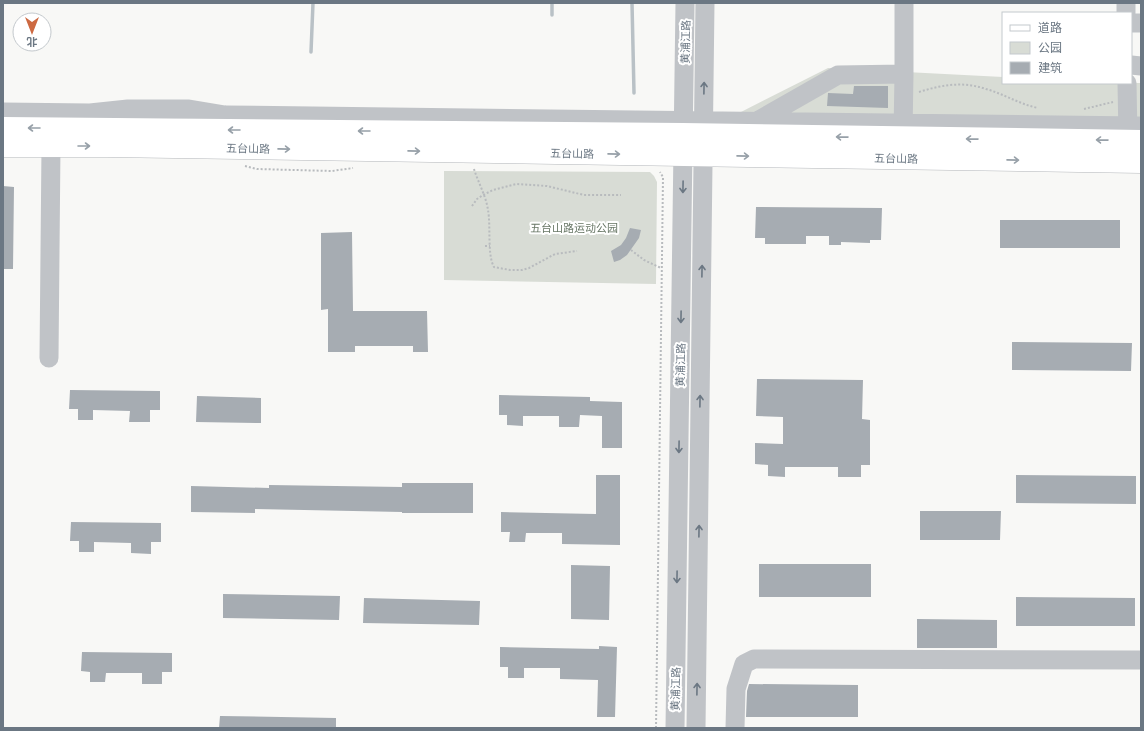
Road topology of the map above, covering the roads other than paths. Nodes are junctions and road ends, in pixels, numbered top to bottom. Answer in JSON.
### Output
{"nodes":[{"id":1,"x":685,"y":3,"type":"edge"},
{"id":2,"x":705,"y":3,"type":"edge"},
{"id":3,"x":904,"y":3,"type":"edge"},
{"id":4,"x":904,"y":74,"type":"junction"},
{"id":5,"x":1127,"y":90,"type":"edge"},
{"id":6,"x":3,"y":112,"type":"edge"},
{"id":7,"x":757,"y":121,"type":"junction"},
{"id":8,"x":3,"y":128,"type":"edge"},
{"id":9,"x":903,"y":130,"type":"junction"},
{"id":10,"x":1135,"y":133,"type":"edge"},
{"id":11,"x":693,"y":137,"type":"junction"},
{"id":12,"x":3,"y":146,"type":"edge"},
{"id":13,"x":51,"y":146,"type":"junction"},
{"id":14,"x":1141,"y":162,"type":"edge"},
{"id":15,"x":49,"y":358,"type":"dead end"},
{"id":16,"x":1141,"y":660,"type":"edge"},
{"id":17,"x":675,"y":728,"type":"edge"},
{"id":18,"x":696,"y":728,"type":"edge"},
{"id":19,"x":736,"y":728,"type":"edge"}],
"edges":[{"from":1,"to":11,"type":"street","name":"黄浦江路"},
{"from":11,"to":2,"type":"street","name":"黄浦江路","one_way":true},
{"from":3,"to":4,"type":"street"},
{"from":4,"to":7,"type":"street"},
{"from":4,"to":9,"type":"street"},
{"from":5,"to":10,"type":"street"},
{"from":6,"to":11,"type":"street"},
{"from":7,"to":9,"type":"street"},
{"from":7,"to":11,"type":"street"},
{"from":11,"to":8,"type":"main road","name":"五台山路","one_way":true},
{"from":9,"to":10,"type":"main road","name":"五台山路"},
{"from":9,"to":11,"type":"main road","name":"五台山路","one_way":true},
{"from":13,"to":11,"type":"main road","name":"五台山路","one_way":true},
{"from":11,"to":14,"type":"main road","name":"五台山路","one_way":true},
{"from":11,"to":17,"type":"street","name":"黄浦江路","one_way":true},
{"from":18,"to":11,"type":"street","name":"黄浦江路","one_way":true},
{"from":12,"to":13,"type":"main road","name":"五台山路"},
{"from":13,"to":15,"type":"street"},
{"from":16,"to":19,"type":"street"}]}
